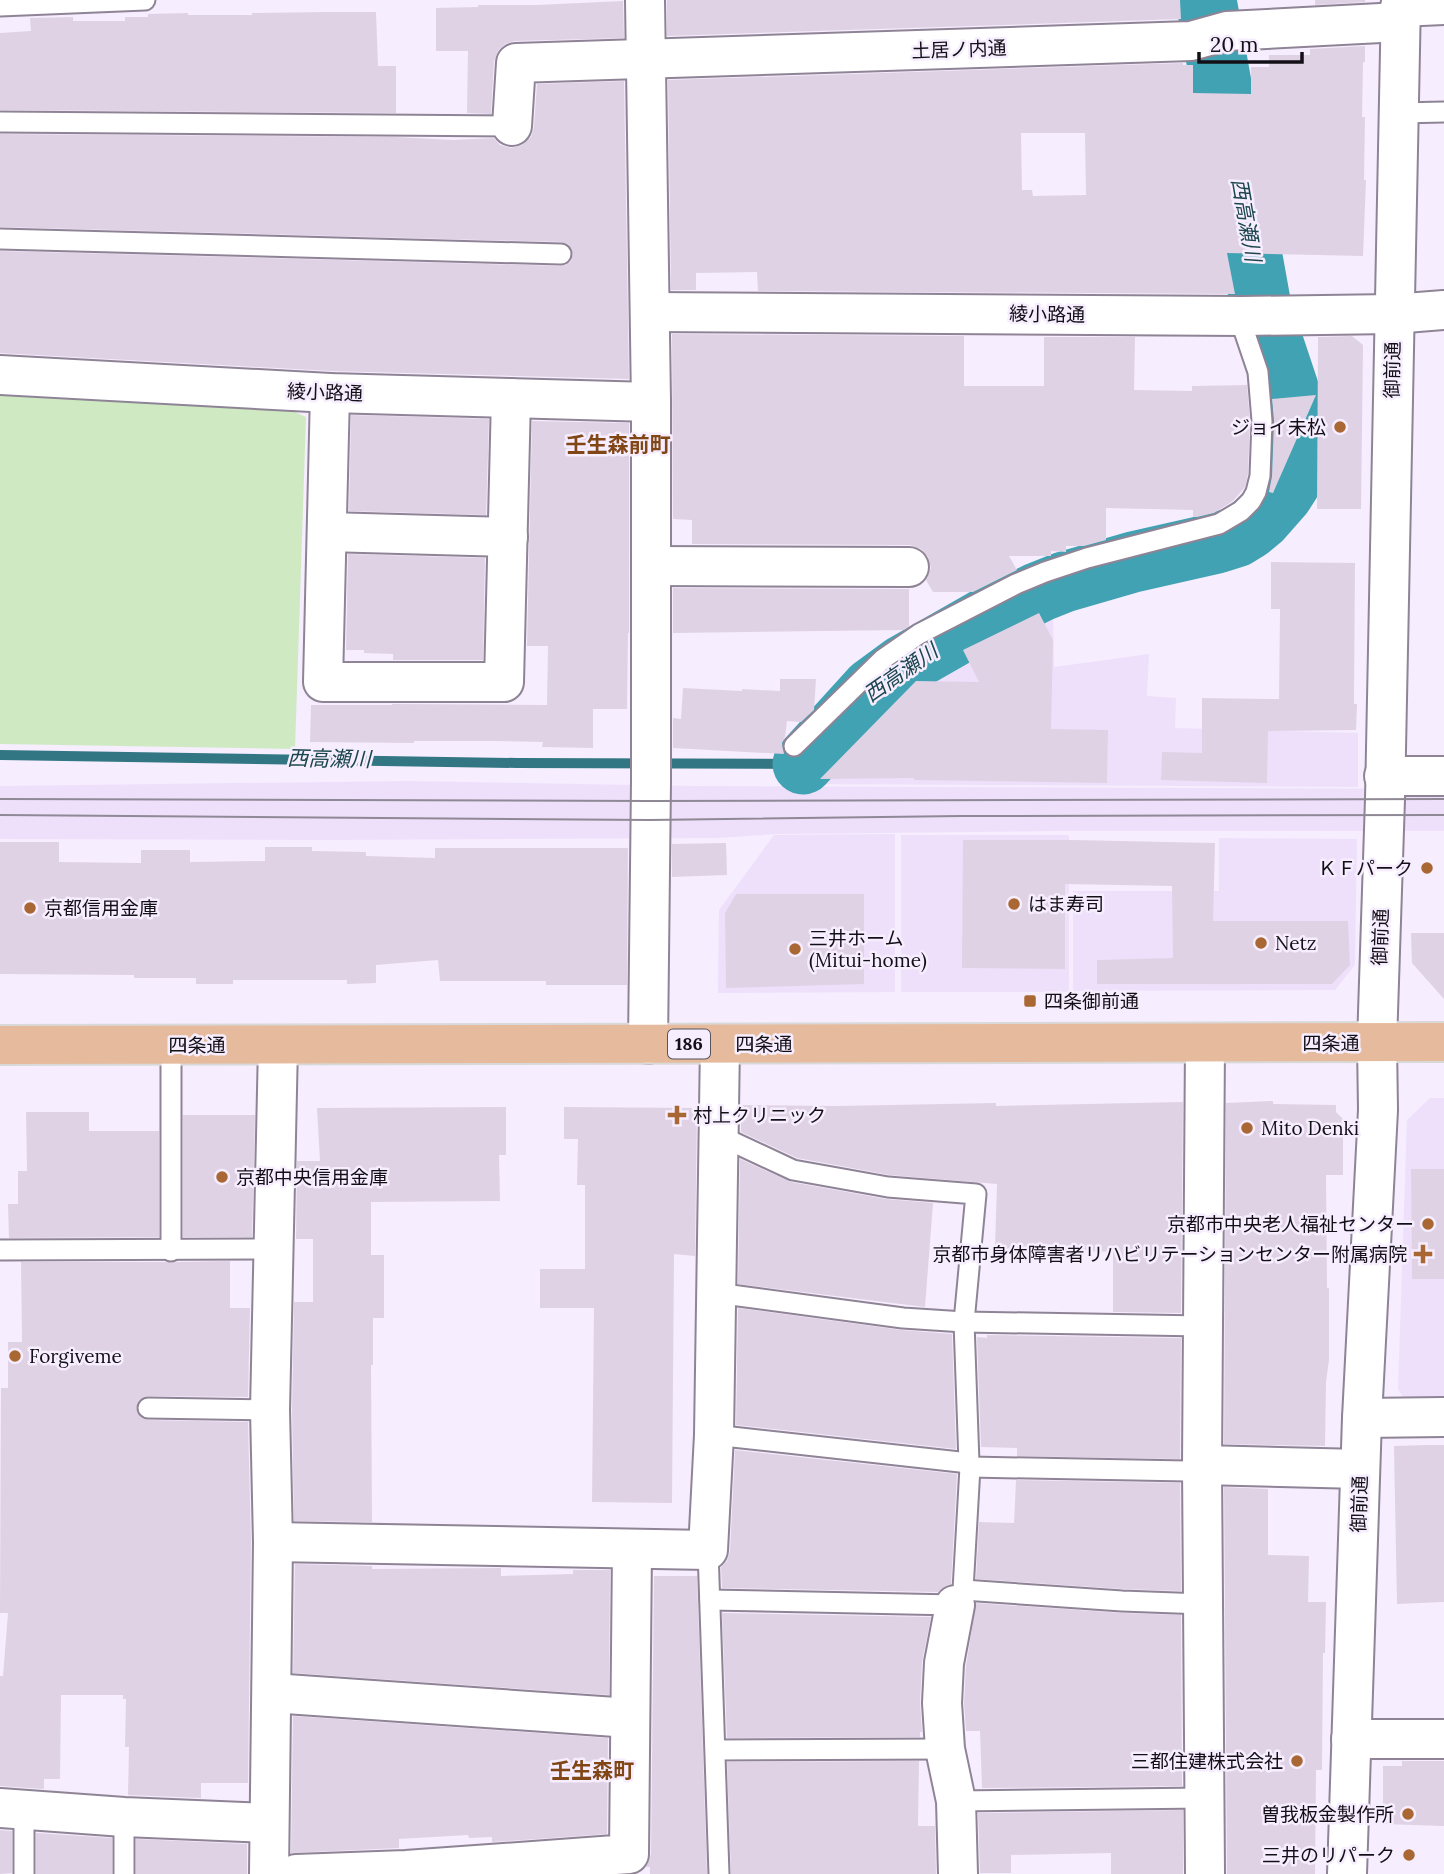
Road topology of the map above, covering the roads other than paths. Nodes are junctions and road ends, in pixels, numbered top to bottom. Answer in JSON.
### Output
{"nodes":[{"id":1,"x":145,"y":0,"type":"edge"},
{"id":2,"x":645,"y":0,"type":"edge"},
{"id":3,"x":1444,"y":5,"type":"edge"},
{"id":4,"x":0,"y":6,"type":"edge"},
{"id":5,"x":1400,"y":10,"type":"edge"},
{"id":6,"x":646,"y":60,"type":"junction"},
{"id":7,"x":1444,"y":112,"type":"edge"},
{"id":8,"x":1399,"y":113,"type":"junction"},
{"id":9,"x":0,"y":122,"type":"edge"},
{"id":10,"x":512,"y":126,"type":"joint"},
{"id":11,"x":0,"y":239,"type":"edge"},
{"id":12,"x":561,"y":254,"type":"dead end"},
{"id":13,"x":1444,"y":310,"type":"edge"},
{"id":14,"x":650,"y":312,"type":"junction"},
{"id":15,"x":1393,"y":314,"type":"junction"},
{"id":16,"x":1241,"y":317,"type":"junction"},
{"id":17,"x":0,"y":375,"type":"edge"},
{"id":18,"x":330,"y":393,"type":"junction"},
{"id":19,"x":511,"y":398,"type":"junction"},
{"id":20,"x":651,"y":402,"type":"junction"},
{"id":21,"x":327,"y":532,"type":"junction"},
{"id":22,"x":508,"y":537,"type":"junction"},
{"id":23,"x":651,"y":566,"type":"junction"},
{"id":24,"x":909,"y":567,"type":"dead end"},
{"id":25,"x":794,"y":747,"type":"dead end"},
{"id":26,"x":1384,"y":776,"type":"junction"},
{"id":27,"x":1444,"y":776,"type":"edge"},
{"id":28,"x":1444,"y":1042,"type":"edge"},
{"id":29,"x":1377,"y":1043,"type":"junction"},
{"id":30,"x":648,"y":1044,"type":"junction"},
{"id":31,"x":720,"y":1044,"type":"junction"},
{"id":32,"x":1205,"y":1044,"type":"junction"},
{"id":33,"x":0,"y":1045,"type":"edge"},
{"id":34,"x":171,"y":1045,"type":"junction"},
{"id":35,"x":278,"y":1045,"type":"junction"},
{"id":36,"x":718,"y":1135,"type":"junction"},
{"id":37,"x":273,"y":1249,"type":"junction"},
{"id":38,"x":0,"y":1250,"type":"edge"},
{"id":39,"x":171,"y":1251,"type":"junction"},
{"id":40,"x":716,"y":1293,"type":"junction"},
{"id":41,"x":964,"y":1322,"type":"junction"},
{"id":42,"x":1203,"y":1326,"type":"junction"},
{"id":43,"x":148,"y":1408,"type":"dead end"},
{"id":44,"x":270,"y":1409,"type":"junction"},
{"id":45,"x":1444,"y":1417,"type":"edge"},
{"id":46,"x":1362,"y":1418,"type":"junction"},
{"id":47,"x":713,"y":1435,"type":"junction"},
{"id":48,"x":969,"y":1465,"type":"junction"},
{"id":49,"x":1202,"y":1465,"type":"junction"},
{"id":50,"x":1360,"y":1468,"type":"junction"},
{"id":51,"x":272,"y":1542,"type":"junction"},
{"id":52,"x":632,"y":1549,"type":"junction"},
{"id":53,"x":708,"y":1550,"type":"junction"},
{"id":54,"x":959,"y":1598,"type":"junction"},
{"id":55,"x":710,"y":1600,"type":"junction"},
{"id":56,"x":1203,"y":1604,"type":"junction"},
{"id":57,"x":272,"y":1693,"type":"junction"},
{"id":58,"x":630,"y":1718,"type":"junction"},
{"id":59,"x":1351,"y":1739,"type":"junction"},
{"id":60,"x":1444,"y":1740,"type":"edge"},
{"id":61,"x":945,"y":1749,"type":"junction"},
{"id":62,"x":716,"y":1750,"type":"junction"},
{"id":63,"x":1203,"y":1798,"type":"junction"},
{"id":64,"x":956,"y":1801,"type":"junction"},
{"id":65,"x":12,"y":1809,"type":"edge"},
{"id":66,"x":124,"y":1817,"type":"junction"},
{"id":67,"x":268,"y":1823,"type":"junction"},
{"id":68,"x":406,"y":1872,"type":"edge"},
{"id":69,"x":24,"y":1874,"type":"edge"},
{"id":70,"x":124,"y":1874,"type":"edge"},
{"id":71,"x":269,"y":1874,"type":"edge"},
{"id":72,"x":296,"y":1874,"type":"edge"},
{"id":73,"x":719,"y":1874,"type":"edge"},
{"id":74,"x":958,"y":1874,"type":"edge"},
{"id":75,"x":1205,"y":1874,"type":"edge"},
{"id":76,"x":1347,"y":1874,"type":"edge"}],
"edges":[{"from":1,"to":4,"type":"lane"},
{"from":2,"to":6,"type":"street"},
{"from":3,"to":5,"type":"street","name":"土居ノ内通"},
{"from":5,"to":6,"type":"street","name":"土居ノ内通"},
{"from":5,"to":8,"type":"street","name":"御前通"},
{"from":6,"to":10,"type":"street","name":"土居ノ内通"},
{"from":6,"to":14,"type":"street"},
{"from":7,"to":8,"type":"lane"},
{"from":8,"to":15,"type":"street","name":"御前通"},
{"from":9,"to":10,"type":"lane"},
{"from":11,"to":12,"type":"lane"},
{"from":13,"to":15,"type":"street","name":"綾小路通"},
{"from":14,"to":16,"type":"street","name":"綾小路通"},
{"from":14,"to":20,"type":"street"},
{"from":15,"to":16,"type":"street","name":"綾小路通"},
{"from":15,"to":26,"type":"street","name":"御前通"},
{"from":16,"to":25,"type":"lane"},
{"from":17,"to":18,"type":"street","name":"綾小路通"},
{"from":18,"to":19,"type":"street","name":"綾小路通"},
{"from":18,"to":21,"type":"street"},
{"from":19,"to":20,"type":"street","name":"綾小路通"},
{"from":19,"to":22,"type":"street"},
{"from":20,"to":23,"type":"street"},
{"from":21,"to":22,"type":"street"},
{"from":21,"to":22,"type":"street"},
{"from":23,"to":24,"type":"street"},
{"from":23,"to":30,"type":"street"},
{"from":26,"to":27,"type":"street"},
{"from":26,"to":29,"type":"street","name":"御前通"},
{"from":28,"to":29,"type":"main road","name":"四条通","number":"186"},
{"from":29,"to":32,"type":"main road","name":"四条通","number":"186"},
{"from":29,"to":46,"type":"street","name":"御前通"},
{"from":30,"to":31,"type":"main road","name":"四条通","number":"186"},
{"from":30,"to":35,"type":"main road","name":"四条通","number":"186"},
{"from":31,"to":32,"type":"main road","name":"四条通","number":"186"},
{"from":31,"to":36,"type":"street"},
{"from":32,"to":42,"type":"street"},
{"from":33,"to":34,"type":"main road","name":"四条通","number":"186"},
{"from":34,"to":35,"type":"main road","name":"四条通","number":"186"},
{"from":34,"to":39,"type":"lane"},
{"from":35,"to":37,"type":"street"},
{"from":36,"to":40,"type":"street"},
{"from":36,"to":41,"type":"lane"},
{"from":37,"to":39,"type":"lane"},
{"from":37,"to":44,"type":"street"},
{"from":38,"to":39,"type":"lane"},
{"from":40,"to":41,"type":"lane"},
{"from":40,"to":47,"type":"street"},
{"from":41,"to":42,"type":"lane"},
{"from":41,"to":48,"type":"lane"},
{"from":42,"to":49,"type":"street"},
{"from":43,"to":44,"type":"lane"},
{"from":44,"to":51,"type":"street"},
{"from":45,"to":46,"type":"street"},
{"from":46,"to":50,"type":"street","name":"御前通"},
{"from":47,"to":48,"type":"lane"},
{"from":47,"to":53,"type":"street"},
{"from":48,"to":49,"type":"lane"},
{"from":48,"to":54,"type":"lane"},
{"from":49,"to":50,"type":"street"},
{"from":49,"to":56,"type":"street"},
{"from":50,"to":59,"type":"street","name":"御前通"},
{"from":51,"to":52,"type":"street"},
{"from":51,"to":57,"type":"street"},
{"from":52,"to":53,"type":"street"},
{"from":52,"to":58,"type":"street"},
{"from":53,"to":55,"type":"lane"},
{"from":54,"to":55,"type":"lane"},
{"from":54,"to":56,"type":"lane"},
{"from":54,"to":61,"type":"street"},
{"from":55,"to":62,"type":"lane"},
{"from":56,"to":63,"type":"street"},
{"from":57,"to":58,"type":"street"},
{"from":57,"to":67,"type":"street"},
{"from":58,"to":68,"type":"street"},
{"from":59,"to":60,"type":"street"},
{"from":59,"to":76,"type":"street","name":"御前通"},
{"from":61,"to":62,"type":"lane"},
{"from":61,"to":64,"type":"street"},
{"from":62,"to":73,"type":"lane"},
{"from":63,"to":64,"type":"lane"},
{"from":63,"to":75,"type":"street"},
{"from":64,"to":74,"type":"street"},
{"from":65,"to":66,"type":"street"},
{"from":65,"to":69,"type":"lane"},
{"from":66,"to":67,"type":"street"},
{"from":66,"to":70,"type":"lane"},
{"from":67,"to":71,"type":"street"},
{"from":68,"to":72,"type":"street"}]}
